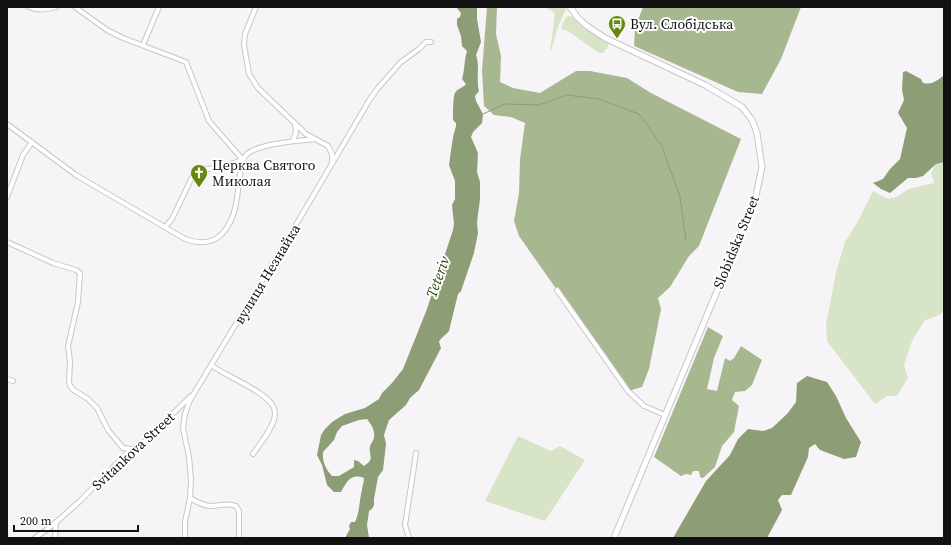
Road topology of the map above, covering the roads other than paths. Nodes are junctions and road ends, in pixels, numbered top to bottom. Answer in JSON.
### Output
{"nodes":[{"id":1,"x":29,"y":7,"type":"edge"},
{"id":2,"x":56,"y":7,"type":"edge"},
{"id":3,"x":75,"y":7,"type":"edge"},
{"id":4,"x":158,"y":7,"type":"edge"},
{"id":5,"x":256,"y":7,"type":"edge"},
{"id":6,"x":570,"y":7,"type":"edge"},
{"id":7,"x":431,"y":42,"type":"dead end"},
{"id":8,"x":143,"y":45,"type":"junction"},
{"id":9,"x":295,"y":123,"type":"junction"},
{"id":10,"x":7,"y":124,"type":"edge"},
{"id":11,"x":315,"y":140,"type":"junction"},
{"id":12,"x":293,"y":141,"type":"junction"},
{"id":13,"x":32,"y":142,"type":"junction"},
{"id":14,"x":243,"y":160,"type":"junction"},
{"id":15,"x":331,"y":164,"type":"junction"},
{"id":16,"x":7,"y":196,"type":"edge"},
{"id":17,"x":165,"y":227,"type":"junction"},
{"id":18,"x":7,"y":242,"type":"edge"},
{"id":19,"x":557,"y":290,"type":"dead end"},
{"id":20,"x":211,"y":365,"type":"junction"},
{"id":21,"x":7,"y":379,"type":"edge"},
{"id":22,"x":13,"y":381,"type":"dead end"},
{"id":23,"x":194,"y":393,"type":"junction"},
{"id":24,"x":665,"y":415,"type":"junction"},
{"id":25,"x":132,"y":449,"type":"junction"},
{"id":26,"x":416,"y":453,"type":"dead end"},
{"id":27,"x":253,"y":454,"type":"dead end"},
{"id":28,"x":190,"y":498,"type":"junction"},
{"id":29,"x":56,"y":522,"type":"junction"},
{"id":30,"x":35,"y":538,"type":"edge"},
{"id":31,"x":55,"y":538,"type":"edge"},
{"id":32,"x":185,"y":538,"type":"edge"},
{"id":33,"x":239,"y":538,"type":"edge"},
{"id":34,"x":409,"y":538,"type":"edge"},
{"id":35,"x":614,"y":538,"type":"edge"}],
"edges":[{"from":1,"to":2,"type":"street"},
{"from":3,"to":8,"type":"street"},
{"from":4,"to":8,"type":"street"},
{"from":5,"to":9,"type":"street"},
{"from":6,"to":24,"type":"street","name":"Slobidska Street"},
{"from":7,"to":15,"type":"street","name":"вулиця Незнайка"},
{"from":8,"to":14,"type":"street"},
{"from":9,"to":11,"type":"street"},
{"from":9,"to":12,"type":"street"},
{"from":10,"to":13,"type":"street"},
{"from":11,"to":12,"type":"street"},
{"from":11,"to":15,"type":"street"},
{"from":12,"to":14,"type":"street"},
{"from":13,"to":16,"type":"street"},
{"from":13,"to":17,"type":"street"},
{"from":14,"to":17,"type":"street"},
{"from":14,"to":17,"type":"street"},
{"from":15,"to":20,"type":"street","name":"вулиця Незнайка"},
{"from":18,"to":25,"type":"street"},
{"from":19,"to":24,"type":"street"},
{"from":20,"to":23,"type":"street","name":"вулиця Незнайка"},
{"from":20,"to":27,"type":"street"},
{"from":21,"to":22,"type":"street"},
{"from":23,"to":25,"type":"street","name":"Svitankova Street"},
{"from":23,"to":28,"type":"street","name":"вулиця Незнайка"},
{"from":24,"to":35,"type":"street","name":"Slobidska Street"},
{"from":25,"to":29,"type":"street","name":"Svitankova Street"},
{"from":26,"to":34,"type":"street"},
{"from":28,"to":32,"type":"street","name":"вулиця Незнайка"},
{"from":28,"to":33,"type":"street"},
{"from":29,"to":30,"type":"street","name":"Svitankova Street"},
{"from":29,"to":31,"type":"street"}]}
